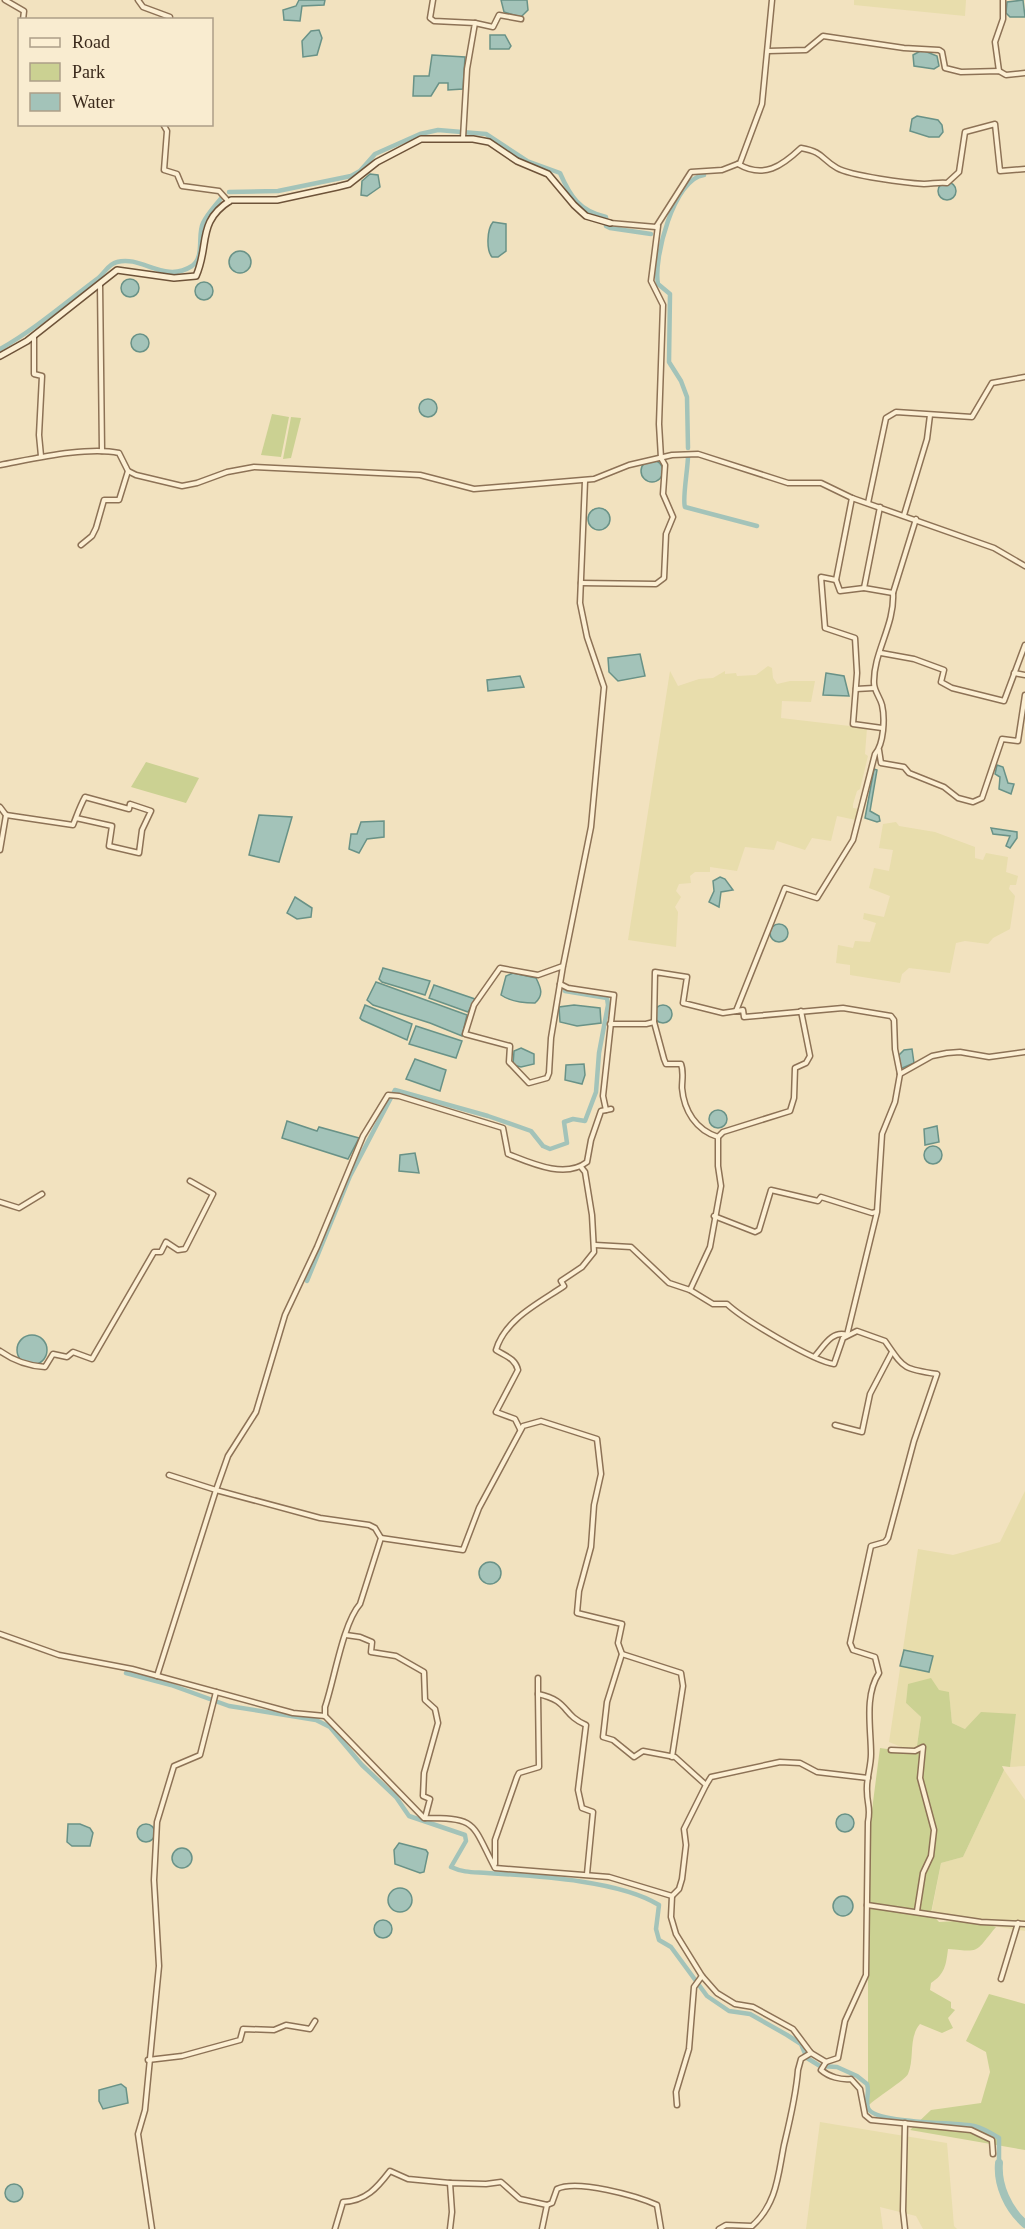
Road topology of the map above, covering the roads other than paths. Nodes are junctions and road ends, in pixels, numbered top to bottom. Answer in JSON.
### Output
{"nodes":[{"id":1,"x":5,"y":0,"type":"edge"},
{"id":2,"x":138,"y":0,"type":"edge"},
{"id":3,"x":433,"y":0,"type":"edge"},
{"id":4,"x":772,"y":0,"type":"edge"},
{"id":5,"x":1002,"y":0,"type":"edge"},
{"id":6,"x":23,"y":18,"type":"edge"},
{"id":7,"x":170,"y":18,"type":"edge"},
{"id":8,"x":521,"y":19,"type":"dead end"},
{"id":9,"x":475,"y":23,"type":"junction"},
{"id":10,"x":768,"y":51,"type":"junction"},
{"id":11,"x":999,"y":71,"type":"junction"},
{"id":12,"x":1025,"y":73,"type":"edge"},
{"id":13,"x":164,"y":126,"type":"edge"},
{"id":14,"x":463,"y":138,"type":"junction"},
{"id":15,"x":738,"y":164,"type":"junction"},
{"id":16,"x":1025,"y":169,"type":"edge"},
{"id":17,"x":229,"y":202,"type":"junction"},
{"id":18,"x":610,"y":223,"type":"joint"},
{"id":19,"x":658,"y":226,"type":"junction"},
{"id":20,"x":100,"y":284,"type":"junction"},
{"id":21,"x":34,"y":336,"type":"junction"},
{"id":22,"x":0,"y":356,"type":"edge"},
{"id":23,"x":1025,"y":377,"type":"edge"},
{"id":24,"x":930,"y":415,"type":"junction"},
{"id":25,"x":102,"y":451,"type":"junction"},
{"id":26,"x":41,"y":456,"type":"junction"},
{"id":27,"x":662,"y":458,"type":"junction"},
{"id":28,"x":0,"y":465,"type":"edge"},
{"id":29,"x":128,"y":471,"type":"junction"},
{"id":30,"x":585,"y":481,"type":"junction"},
{"id":31,"x":852,"y":498,"type":"junction"},
{"id":32,"x":868,"y":503,"type":"junction"},
{"id":33,"x":880,"y":507,"type":"junction"},
{"id":34,"x":904,"y":515,"type":"junction"},
{"id":35,"x":916,"y":519,"type":"junction"},
{"id":36,"x":81,"y":545,"type":"dead end"},
{"id":37,"x":1025,"y":566,"type":"edge"},
{"id":38,"x":836,"y":580,"type":"junction"},
{"id":39,"x":581,"y":583,"type":"junction"},
{"id":40,"x":864,"y":588,"type":"junction"},
{"id":41,"x":893,"y":593,"type":"junction"},
{"id":42,"x":1025,"y":645,"type":"edge"},
{"id":43,"x":881,"y":653,"type":"junction"},
{"id":44,"x":1014,"y":673,"type":"junction"},
{"id":45,"x":1025,"y":675,"type":"edge"},
{"id":46,"x":874,"y":688,"type":"junction"},
{"id":47,"x":856,"y":689,"type":"junction"},
{"id":48,"x":1025,"y":695,"type":"edge"},
{"id":49,"x":882,"y":728,"type":"junction"},
{"id":50,"x":879,"y":750,"type":"junction"},
{"id":51,"x":0,"y":807,"type":"edge"},
{"id":52,"x":6,"y":814,"type":"junction"},
{"id":53,"x":75,"y":818,"type":"junction"},
{"id":54,"x":0,"y":850,"type":"edge"},
{"id":55,"x":563,"y":966,"type":"junction"},
{"id":56,"x":560,"y":984,"type":"junction"},
{"id":57,"x":735,"y":1011,"type":"junction"},
{"id":58,"x":801,"y":1011,"type":"junction"},
{"id":59,"x":654,"y":1022,"type":"junction"},
{"id":60,"x":610,"y":1024,"type":"junction"},
{"id":61,"x":1025,"y":1052,"type":"edge"},
{"id":62,"x":900,"y":1074,"type":"junction"},
{"id":63,"x":606,"y":1110,"type":"junction"},
{"id":64,"x":612,"y":1110,"type":"dead end"},
{"id":65,"x":718,"y":1137,"type":"junction"},
{"id":66,"x":581,"y":1167,"type":"junction"},
{"id":67,"x":190,"y":1181,"type":"dead end"},
{"id":68,"x":42,"y":1194,"type":"dead end"},
{"id":69,"x":0,"y":1202,"type":"edge"},
{"id":70,"x":877,"y":1212,"type":"junction"},
{"id":71,"x":714,"y":1216,"type":"junction"},
{"id":72,"x":596,"y":1245,"type":"junction"},
{"id":73,"x":690,"y":1290,"type":"junction"},
{"id":74,"x":847,"y":1335,"type":"junction"},
{"id":75,"x":0,"y":1351,"type":"edge"},
{"id":76,"x":893,"y":1352,"type":"junction"},
{"id":77,"x":816,"y":1356,"type":"junction"},
{"id":78,"x":835,"y":1425,"type":"dead end"},
{"id":79,"x":520,"y":1430,"type":"junction"},
{"id":80,"x":169,"y":1475,"type":"dead end"},
{"id":81,"x":216,"y":1490,"type":"junction"},
{"id":82,"x":381,"y":1538,"type":"junction"},
{"id":83,"x":0,"y":1634,"type":"edge"},
{"id":84,"x":346,"y":1635,"type":"junction"},
{"id":85,"x":622,"y":1654,"type":"junction"},
{"id":86,"x":156,"y":1676,"type":"junction"},
{"id":87,"x":538,"y":1678,"type":"dead end"},
{"id":88,"x":215,"y":1694,"type":"junction"},
{"id":89,"x":538,"y":1694,"type":"junction"},
{"id":90,"x":325,"y":1716,"type":"junction"},
{"id":91,"x":891,"y":1750,"type":"dead end"},
{"id":92,"x":672,"y":1757,"type":"junction"},
{"id":93,"x":868,"y":1778,"type":"junction"},
{"id":94,"x":706,"y":1785,"type":"junction"},
{"id":95,"x":424,"y":1818,"type":"junction"},
{"id":96,"x":495,"y":1868,"type":"junction"},
{"id":97,"x":587,"y":1874,"type":"junction"},
{"id":98,"x":672,"y":1896,"type":"junction"},
{"id":99,"x":867,"y":1905,"type":"junction"},
{"id":100,"x":917,"y":1911,"type":"junction"},
{"id":101,"x":1018,"y":1923,"type":"junction"},
{"id":102,"x":1025,"y":1924,"type":"edge"},
{"id":103,"x":701,"y":1977,"type":"junction"},
{"id":104,"x":1001,"y":1979,"type":"dead end"},
{"id":105,"x":315,"y":2021,"type":"dead end"},
{"id":106,"x":811,"y":2053,"type":"junction"},
{"id":107,"x":148,"y":2060,"type":"junction"},
{"id":108,"x":826,"y":2062,"type":"junction"},
{"id":109,"x":676,"y":2105,"type":"dead end"},
{"id":110,"x":905,"y":2123,"type":"junction"},
{"id":111,"x":993,"y":2154,"type":"dead end"},
{"id":112,"x":450,"y":2182,"type":"junction"},
{"id":113,"x":547,"y":2205,"type":"junction"},
{"id":114,"x":152,"y":2229,"type":"edge"},
{"id":115,"x":334,"y":2229,"type":"edge"},
{"id":116,"x":450,"y":2229,"type":"edge"},
{"id":117,"x":542,"y":2229,"type":"edge"},
{"id":118,"x":661,"y":2229,"type":"edge"},
{"id":119,"x":719,"y":2229,"type":"edge"},
{"id":120,"x":906,"y":2229,"type":"edge"}],
"edges":[{"from":1,"to":6,"type":"street"},
{"from":2,"to":7,"type":"street"},
{"from":3,"to":9,"type":"street"},
{"from":4,"to":10,"type":"street"},
{"from":5,"to":11,"type":"street"},
{"from":8,"to":9,"type":"street"},
{"from":9,"to":14,"type":"street"},
{"from":10,"to":11,"type":"street"},
{"from":10,"to":15,"type":"street"},
{"from":11,"to":12,"type":"street"},
{"from":13,"to":17,"type":"street"},
{"from":14,"to":17,"type":"street"},
{"from":14,"to":18,"type":"street"},
{"from":15,"to":16,"type":"street"},
{"from":15,"to":19,"type":"street"},
{"from":17,"to":20,"type":"street"},
{"from":18,"to":19,"type":"street"},
{"from":19,"to":27,"type":"street"},
{"from":20,"to":21,"type":"street"},
{"from":20,"to":25,"type":"street"},
{"from":21,"to":22,"type":"street"},
{"from":21,"to":26,"type":"street"},
{"from":23,"to":24,"type":"street"},
{"from":24,"to":32,"type":"street"},
{"from":24,"to":34,"type":"street"},
{"from":25,"to":26,"type":"street"},
{"from":25,"to":29,"type":"street"},
{"from":26,"to":28,"type":"street"},
{"from":27,"to":30,"type":"street"},
{"from":27,"to":31,"type":"street"},
{"from":27,"to":39,"type":"street"},
{"from":29,"to":30,"type":"street"},
{"from":29,"to":36,"type":"street"},
{"from":30,"to":39,"type":"street"},
{"from":31,"to":32,"type":"street"},
{"from":31,"to":38,"type":"street"},
{"from":32,"to":33,"type":"street"},
{"from":33,"to":34,"type":"street"},
{"from":33,"to":40,"type":"street"},
{"from":34,"to":35,"type":"street"},
{"from":35,"to":37,"type":"street"},
{"from":35,"to":41,"type":"street"},
{"from":38,"to":40,"type":"street"},
{"from":38,"to":47,"type":"street"},
{"from":39,"to":55,"type":"street"},
{"from":40,"to":41,"type":"street"},
{"from":41,"to":43,"type":"street"},
{"from":42,"to":44,"type":"street"},
{"from":43,"to":44,"type":"street"},
{"from":43,"to":46,"type":"street"},
{"from":44,"to":45,"type":"street"},
{"from":46,"to":47,"type":"street"},
{"from":46,"to":49,"type":"street"},
{"from":47,"to":49,"type":"street"},
{"from":48,"to":50,"type":"street"},
{"from":49,"to":50,"type":"street"},
{"from":50,"to":57,"type":"street"},
{"from":51,"to":52,"type":"street"},
{"from":52,"to":53,"type":"street"},
{"from":52,"to":54,"type":"street"},
{"from":53,"to":53,"type":"street"},
{"from":55,"to":56,"type":"street"},
{"from":55,"to":56,"type":"street"},
{"from":56,"to":60,"type":"street"},
{"from":57,"to":58,"type":"street"},
{"from":57,"to":59,"type":"street"},
{"from":58,"to":62,"type":"street"},
{"from":58,"to":65,"type":"street"},
{"from":59,"to":60,"type":"street"},
{"from":59,"to":65,"type":"street"},
{"from":60,"to":63,"type":"street"},
{"from":61,"to":62,"type":"street"},
{"from":62,"to":70,"type":"street"},
{"from":63,"to":64,"type":"street"},
{"from":63,"to":66,"type":"street"},
{"from":65,"to":71,"type":"street"},
{"from":66,"to":72,"type":"street"},
{"from":66,"to":81,"type":"street"},
{"from":67,"to":75,"type":"street"},
{"from":68,"to":69,"type":"street"},
{"from":70,"to":71,"type":"street"},
{"from":70,"to":74,"type":"street"},
{"from":71,"to":73,"type":"street"},
{"from":72,"to":73,"type":"street"},
{"from":72,"to":79,"type":"street"},
{"from":73,"to":77,"type":"street"},
{"from":74,"to":76,"type":"street"},
{"from":74,"to":77,"type":"street"},
{"from":74,"to":77,"type":"street"},
{"from":76,"to":78,"type":"street"},
{"from":76,"to":93,"type":"street"},
{"from":79,"to":82,"type":"street"},
{"from":79,"to":85,"type":"street"},
{"from":80,"to":81,"type":"street"},
{"from":81,"to":82,"type":"street"},
{"from":81,"to":86,"type":"street"},
{"from":82,"to":84,"type":"street"},
{"from":83,"to":86,"type":"street"},
{"from":84,"to":90,"type":"street"},
{"from":84,"to":95,"type":"street"},
{"from":85,"to":92,"type":"street"},
{"from":85,"to":92,"type":"street"},
{"from":86,"to":88,"type":"street"},
{"from":87,"to":89,"type":"street"},
{"from":88,"to":90,"type":"street"},
{"from":88,"to":107,"type":"street"},
{"from":89,"to":96,"type":"street"},
{"from":89,"to":97,"type":"street"},
{"from":90,"to":95,"type":"street"},
{"from":91,"to":100,"type":"street"},
{"from":92,"to":94,"type":"street"},
{"from":93,"to":94,"type":"street"},
{"from":93,"to":99,"type":"street"},
{"from":94,"to":98,"type":"street"},
{"from":95,"to":96,"type":"street"},
{"from":96,"to":97,"type":"street"},
{"from":97,"to":98,"type":"street"},
{"from":98,"to":103,"type":"street"},
{"from":99,"to":100,"type":"street"},
{"from":99,"to":108,"type":"street"},
{"from":100,"to":101,"type":"street"},
{"from":101,"to":102,"type":"street"},
{"from":101,"to":104,"type":"street"},
{"from":103,"to":106,"type":"street"},
{"from":103,"to":109,"type":"street"},
{"from":105,"to":107,"type":"street"},
{"from":106,"to":108,"type":"street"},
{"from":106,"to":119,"type":"street"},
{"from":107,"to":114,"type":"street"},
{"from":108,"to":110,"type":"street"},
{"from":110,"to":111,"type":"street"},
{"from":110,"to":120,"type":"street"},
{"from":112,"to":113,"type":"street"},
{"from":112,"to":115,"type":"street"},
{"from":112,"to":116,"type":"street"},
{"from":113,"to":117,"type":"street"},
{"from":113,"to":118,"type":"street"}]}
